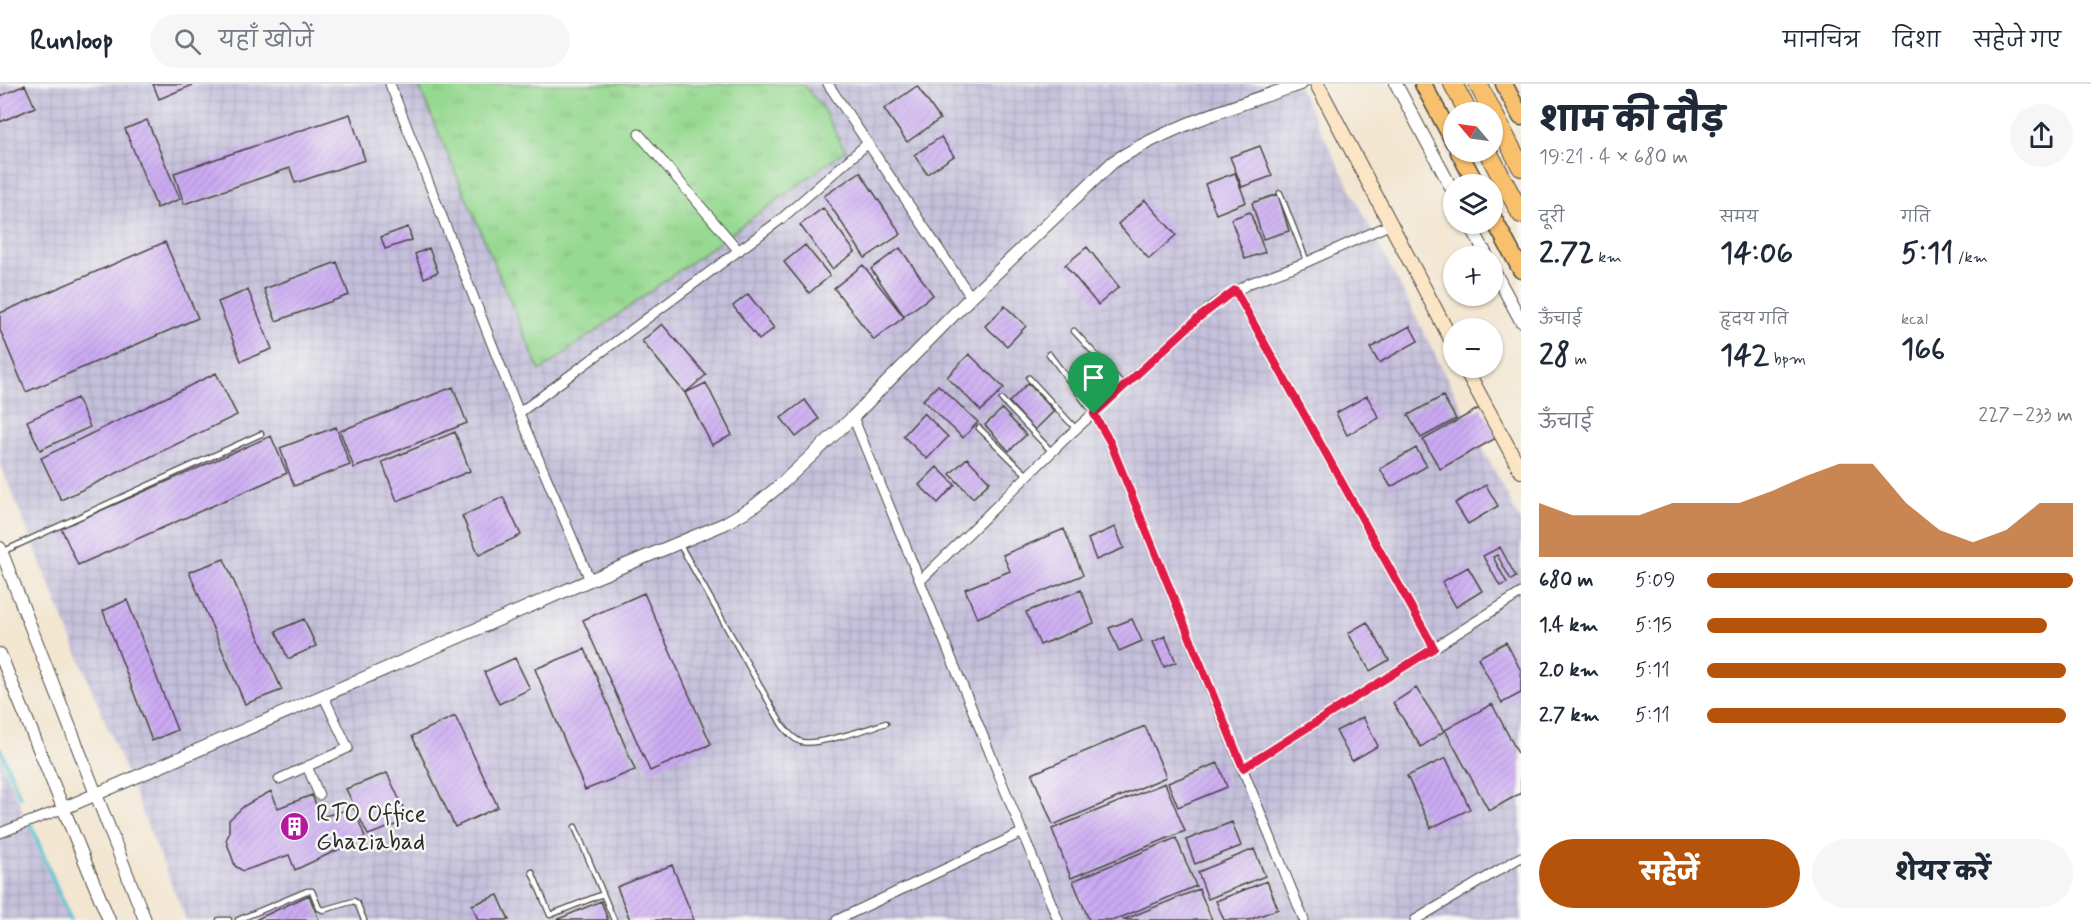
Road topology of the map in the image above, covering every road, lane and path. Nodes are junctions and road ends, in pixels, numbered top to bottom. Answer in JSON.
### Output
{"nodes":[{"id":1,"x":390,"y":84,"type":"edge"},
{"id":2,"x":828,"y":84,"type":"edge"},
{"id":3,"x":1301,"y":84,"type":"edge"},
{"id":4,"x":1317,"y":84,"type":"edge"},
{"id":5,"x":1396,"y":84,"type":"edge"},
{"id":6,"x":1423,"y":84,"type":"edge"},
{"id":7,"x":1453,"y":84,"type":"edge"},
{"id":8,"x":1478,"y":84,"type":"edge"},
{"id":9,"x":1504,"y":84,"type":"edge"},
{"id":10,"x":1463,"y":102,"type":"edge"},
{"id":11,"x":1521,"y":117,"type":"edge"},
{"id":12,"x":1443,"y":121,"type":"edge"},
{"id":13,"x":639,"y":134,"type":"dead end"},
{"id":14,"x":868,"y":143,"type":"junction"},
{"id":15,"x":1493,"y":162,"type":"edge"},
{"id":16,"x":1521,"y":167,"type":"edge"},
{"id":17,"x":1444,"y":174,"type":"edge"},
{"id":18,"x":1280,"y":193,"type":"dead end"},
{"id":19,"x":1521,"y":214,"type":"edge"},
{"id":20,"x":1389,"y":225,"type":"junction"},
{"id":21,"x":1502,"y":234,"type":"edge"},
{"id":22,"x":739,"y":251,"type":"junction"},
{"id":23,"x":1307,"y":262,"type":"junction"},
{"id":24,"x":1521,"y":270,"type":"edge"},
{"id":25,"x":1503,"y":287,"type":"edge"},
{"id":26,"x":1235,"y":290,"type":"junction"},
{"id":27,"x":970,"y":297,"type":"junction"},
{"id":28,"x":1521,"y":321,"type":"edge"},
{"id":29,"x":1443,"y":325,"type":"edge"},
{"id":30,"x":1074,"y":330,"type":"dead end"},
{"id":31,"x":1049,"y":354,"type":"dead end"},
{"id":32,"x":1029,"y":378,"type":"dead end"},
{"id":33,"x":1471,"y":378,"type":"edge"},
{"id":34,"x":1124,"y":386,"type":"junction"},
{"id":35,"x":1002,"y":400,"type":"dead end"},
{"id":36,"x":519,"y":413,"type":"junction"},
{"id":37,"x":1094,"y":414,"type":"junction"},
{"id":38,"x":853,"y":417,"type":"junction"},
{"id":39,"x":979,"y":428,"type":"dead end"},
{"id":40,"x":1076,"y":429,"type":"junction"},
{"id":41,"x":261,"y":434,"type":"dead end"},
{"id":42,"x":1052,"y":452,"type":"junction"},
{"id":43,"x":1521,"y":471,"type":"edge"},
{"id":44,"x":1027,"y":475,"type":"junction"},
{"id":45,"x":678,"y":542,"type":"junction"},
{"id":46,"x":1,"y":550,"type":"edge"},
{"id":47,"x":590,"y":580,"type":"junction"},
{"id":48,"x":921,"y":580,"type":"junction"},
{"id":49,"x":1521,"y":593,"type":"edge"},
{"id":50,"x":1434,"y":648,"type":"junction"},
{"id":51,"x":0,"y":654,"type":"edge"},
{"id":52,"x":323,"y":695,"type":"junction"},
{"id":53,"x":886,"y":723,"type":"dead end"},
{"id":54,"x":307,"y":766,"type":"junction"},
{"id":55,"x":1243,"y":768,"type":"junction"},
{"id":56,"x":279,"y":779,"type":"dead end"},
{"id":57,"x":95,"y":793,"type":"junction"},
{"id":58,"x":319,"y":795,"type":"dead end"},
{"id":59,"x":62,"y":809,"type":"junction"},
{"id":60,"x":575,"y":827,"type":"dead end"},
{"id":61,"x":1023,"y":832,"type":"junction"},
{"id":62,"x":0,"y":833,"type":"edge"},
{"id":63,"x":1521,"y":857,"type":"edge"},
{"id":64,"x":532,"y":872,"type":"dead end"},
{"id":65,"x":603,"y":894,"type":"junction"},
{"id":66,"x":109,"y":920,"type":"edge"},
{"id":67,"x":145,"y":920,"type":"edge"},
{"id":68,"x":219,"y":920,"type":"edge"},
{"id":69,"x":229,"y":920,"type":"edge"},
{"id":70,"x":238,"y":920,"type":"edge"},
{"id":71,"x":364,"y":920,"type":"edge"},
{"id":72,"x":614,"y":920,"type":"edge"},
{"id":73,"x":837,"y":920,"type":"edge"},
{"id":74,"x":1058,"y":920,"type":"edge"},
{"id":75,"x":1304,"y":920,"type":"edge"},
{"id":76,"x":1414,"y":920,"type":"edge"}],
"edges":[{"from":1,"to":36,"type":"street"},
{"from":2,"to":14,"type":"street"},
{"from":3,"to":27,"type":"street"},
{"from":4,"to":20,"type":"main road"},
{"from":5,"to":17,"type":"street"},
{"from":6,"to":12,"type":"highway"},
{"from":7,"to":10,"type":"highway"},
{"from":8,"to":16,"type":"highway"},
{"from":9,"to":11,"type":"highway"},
{"from":13,"to":22,"type":"street"},
{"from":14,"to":22,"type":"street"},
{"from":14,"to":27,"type":"street"},
{"from":15,"to":19,"type":"highway"},
{"from":18,"to":23,"type":"lane"},
{"from":20,"to":23,"type":"street"},
{"from":20,"to":29,"type":"main road"},
{"from":21,"to":24,"type":"highway"},
{"from":22,"to":36,"type":"street"},
{"from":23,"to":26,"type":"street"},
{"from":25,"to":28,"type":"street"},
{"from":26,"to":34,"type":"street"},
{"from":26,"to":50,"type":"street"},
{"from":27,"to":38,"type":"street"},
{"from":30,"to":34,"type":"lane"},
{"from":31,"to":37,"type":"lane"},
{"from":32,"to":40,"type":"lane"},
{"from":33,"to":43,"type":"main road"},
{"from":34,"to":37,"type":"street"},
{"from":35,"to":42,"type":"lane"},
{"from":36,"to":47,"type":"street"},
{"from":37,"to":40,"type":"street"},
{"from":37,"to":55,"type":"street"},
{"from":38,"to":45,"type":"street"},
{"from":38,"to":48,"type":"street"},
{"from":39,"to":44,"type":"lane"},
{"from":40,"to":42,"type":"street"},
{"from":41,"to":46,"type":"lane"},
{"from":42,"to":44,"type":"street"},
{"from":44,"to":48,"type":"street"},
{"from":45,"to":47,"type":"street"},
{"from":45,"to":53,"type":"lane"},
{"from":46,"to":57,"type":"street"},
{"from":47,"to":52,"type":"street"},
{"from":48,"to":61,"type":"street"},
{"from":49,"to":50,"type":"street"},
{"from":50,"to":55,"type":"street"},
{"from":51,"to":59,"type":"street"},
{"from":52,"to":54,"type":"street"},
{"from":52,"to":57,"type":"street"},
{"from":54,"to":56,"type":"street"},
{"from":54,"to":58,"type":"street"},
{"from":55,"to":75,"type":"street"},
{"from":57,"to":59,"type":"street"},
{"from":57,"to":67,"type":"street"},
{"from":59,"to":62,"type":"street"},
{"from":59,"to":66,"type":"street"},
{"from":60,"to":65,"type":"lane"},
{"from":61,"to":73,"type":"street"},
{"from":61,"to":74,"type":"street"},
{"from":63,"to":76,"type":"street"},
{"from":64,"to":65,"type":"lane"},
{"from":65,"to":72,"type":"lane"},
{"from":68,"to":69,"type":"lane"},
{"from":70,"to":71,"type":"lane"}]}
